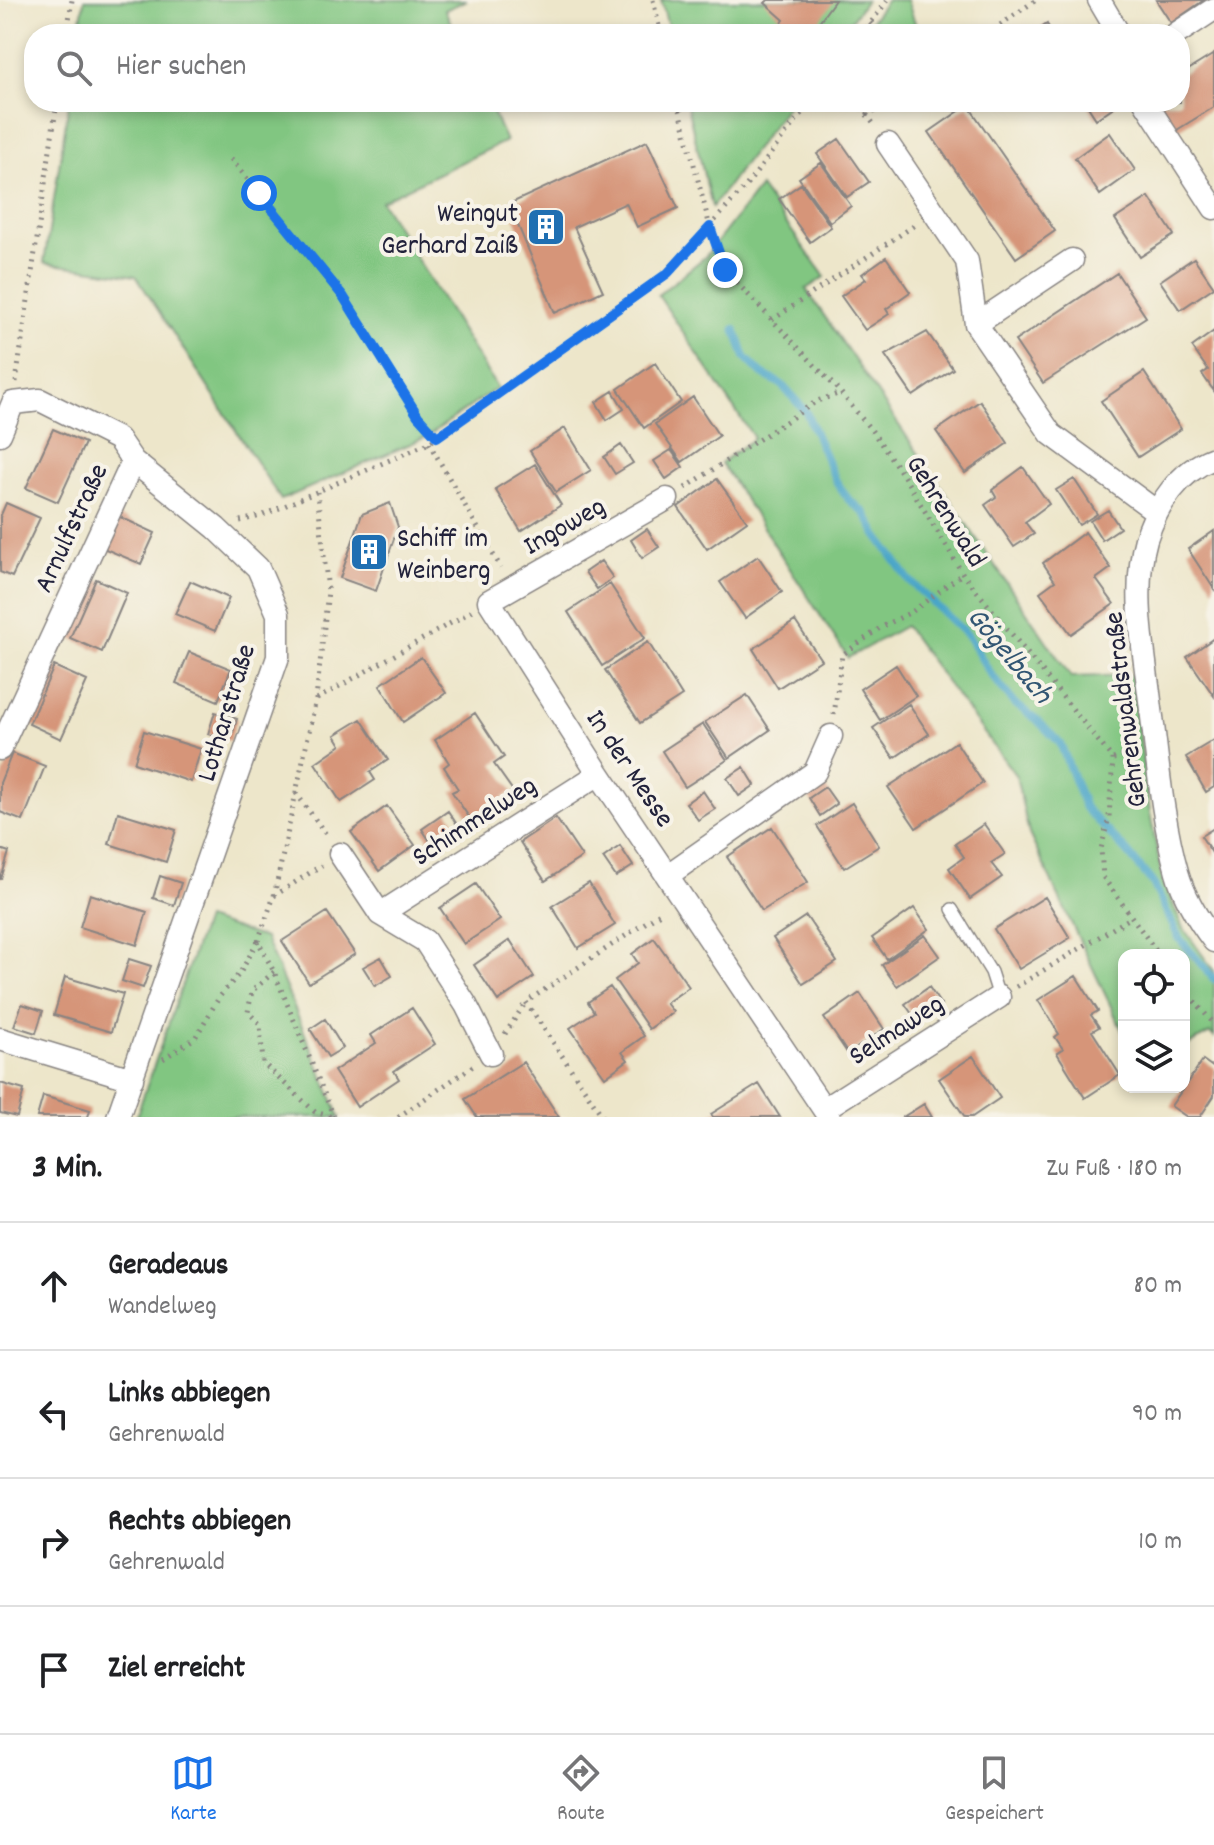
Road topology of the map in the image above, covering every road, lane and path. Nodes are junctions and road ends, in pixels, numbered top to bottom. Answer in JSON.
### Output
{"nodes":[{"id":1,"x":72,"y":0,"type":"edge"},
{"id":2,"x":653,"y":0,"type":"edge"},
{"id":3,"x":888,"y":0,"type":"edge"},
{"id":4,"x":1036,"y":0,"type":"edge"},
{"id":5,"x":1099,"y":0,"type":"edge"},
{"id":6,"x":1214,"y":9,"type":"edge"},
{"id":7,"x":870,"y":23,"type":"edge"},
{"id":8,"x":68,"y":24,"type":"edge"},
{"id":9,"x":659,"y":24,"type":"edge"},
{"id":10,"x":1001,"y":24,"type":"edge"},
{"id":11,"x":1113,"y":24,"type":"edge"},
{"id":12,"x":1190,"y":25,"type":"edge"},
{"id":13,"x":56,"y":112,"type":"edge"},
{"id":14,"x":681,"y":112,"type":"edge"},
{"id":15,"x":802,"y":112,"type":"edge"},
{"id":16,"x":873,"y":112,"type":"edge"},
{"id":17,"x":1152,"y":112,"type":"edge"},
{"id":18,"x":866,"y":115,"type":"dead end"},
{"id":19,"x":888,"y":144,"type":"dead end"},
{"id":20,"x":231,"y":159,"type":"dead end"},
{"id":21,"x":1214,"y":208,"type":"edge"},
{"id":22,"x":934,"y":212,"type":"junction"},
{"id":23,"x":710,"y":227,"type":"junction"},
{"id":24,"x":1072,"y":260,"type":"dead end"},
{"id":25,"x":772,"y":320,"type":"junction"},
{"id":26,"x":976,"y":324,"type":"junction"},
{"id":27,"x":841,"y":393,"type":"junction"},
{"id":28,"x":13,"y":403,"type":"junction"},
{"id":29,"x":0,"y":434,"type":"edge"},
{"id":30,"x":437,"y":437,"type":"junction"},
{"id":31,"x":429,"y":443,"type":"junction"},
{"id":32,"x":1214,"y":458,"type":"edge"},
{"id":33,"x":133,"y":461,"type":"junction"},
{"id":34,"x":317,"y":492,"type":"junction"},
{"id":35,"x":667,"y":499,"type":"joint"},
{"id":36,"x":1157,"y":512,"type":"junction"},
{"id":37,"x":216,"y":528,"type":"junction"},
{"id":38,"x":963,"y":574,"type":"junction"},
{"id":39,"x":489,"y":601,"type":"junction"},
{"id":40,"x":316,"y":699,"type":"junction"},
{"id":41,"x":831,"y":736,"type":"joint"},
{"id":42,"x":0,"y":749,"type":"edge"},
{"id":43,"x":599,"y":774,"type":"junction"},
{"id":44,"x":296,"y":792,"type":"junction"},
{"id":45,"x":340,"y":854,"type":"junction"},
{"id":46,"x":668,"y":875,"type":"junction"},
{"id":47,"x":274,"y":896,"type":"junction"},
{"id":48,"x":683,"y":898,"type":"junction"},
{"id":49,"x":952,"y":909,"type":"dead end"},
{"id":50,"x":380,"y":914,"type":"junction"},
{"id":51,"x":1132,"y":917,"type":"junction"},
{"id":52,"x":258,"y":941,"type":"junction"},
{"id":53,"x":1214,"y":941,"type":"edge"},
{"id":54,"x":1155,"y":949,"type":"edge"},
{"id":55,"x":274,"y":972,"type":"junction"},
{"id":56,"x":1190,"y":996,"type":"edge"},
{"id":57,"x":999,"y":997,"type":"junction"},
{"id":58,"x":1214,"y":1024,"type":"edge"},
{"id":59,"x":0,"y":1039,"type":"edge"},
{"id":60,"x":491,"y":1054,"type":"dead end"},
{"id":61,"x":132,"y":1079,"type":"junction"},
{"id":62,"x":827,"y":1113,"type":"edge"},
{"id":63,"x":118,"y":1117,"type":"edge"},
{"id":64,"x":334,"y":1117,"type":"edge"},
{"id":65,"x":603,"y":1117,"type":"edge"}],
"edges":[{"from":1,"to":8,"type":"path"},
{"from":2,"to":9,"type":"path"},
{"from":3,"to":7,"type":"path"},
{"from":4,"to":10,"type":"path"},
{"from":5,"to":11,"type":"street"},
{"from":6,"to":12,"type":"street"},
{"from":13,"to":28,"type":"path"},
{"from":14,"to":23,"type":"path","name":"Gehrenwald"},
{"from":15,"to":23,"type":"path"},
{"from":16,"to":18,"type":"path"},
{"from":17,"to":21,"type":"street"},
{"from":19,"to":22,"type":"street"},
{"from":20,"to":30,"type":"path"},
{"from":22,"to":25,"type":"path"},
{"from":22,"to":26,"type":"street"},
{"from":23,"to":25,"type":"path","name":"Gehrenwald"},
{"from":23,"to":30,"type":"path"},
{"from":24,"to":26,"type":"street"},
{"from":25,"to":27,"type":"path","name":"Gehrenwald"},
{"from":26,"to":36,"type":"street"},
{"from":27,"to":35,"type":"path"},
{"from":27,"to":38,"type":"path","name":"Gehrenwald"},
{"from":28,"to":29,"type":"street"},
{"from":28,"to":33,"type":"street","name":"Lotharstraße"},
{"from":30,"to":31,"type":"path"},
{"from":31,"to":34,"type":"path"},
{"from":31,"to":39,"type":"path"},
{"from":32,"to":36,"type":"street","name":"Gehrenwaldstraße"},
{"from":33,"to":37,"type":"street","name":"Lotharstraße"},
{"from":33,"to":42,"type":"street","name":"Arnulfstraße"},
{"from":34,"to":37,"type":"path"},
{"from":34,"to":40,"type":"path"},
{"from":35,"to":39,"type":"street","name":"Ingoweg"},
{"from":36,"to":53,"type":"street","name":"Gehrenwaldstraße"},
{"from":37,"to":61,"type":"street","name":"Lotharstraße"},
{"from":38,"to":41,"type":"path"},
{"from":38,"to":51,"type":"path","name":"Gehrenwald"},
{"from":39,"to":40,"type":"path"},
{"from":39,"to":43,"type":"street","name":"In der Messe"},
{"from":40,"to":44,"type":"path"},
{"from":41,"to":46,"type":"street"},
{"from":43,"to":46,"type":"street","name":"In der Messe"},
{"from":43,"to":50,"type":"street","name":"Schimmelweg"},
{"from":44,"to":45,"type":"path"},
{"from":44,"to":47,"type":"path"},
{"from":45,"to":47,"type":"path"},
{"from":45,"to":50,"type":"street"},
{"from":46,"to":48,"type":"street","name":"In der Messe"},
{"from":47,"to":52,"type":"path"},
{"from":48,"to":62,"type":"street","name":"In der Messe"},
{"from":48,"to":65,"type":"path"},
{"from":49,"to":57,"type":"lane"},
{"from":50,"to":60,"type":"street"},
{"from":51,"to":54,"type":"path","name":"Gehrenwald"},
{"from":51,"to":57,"type":"path"},
{"from":52,"to":55,"type":"path"},
{"from":52,"to":61,"type":"path"},
{"from":55,"to":64,"type":"path"},
{"from":55,"to":64,"type":"path"},
{"from":56,"to":58,"type":"path"},
{"from":57,"to":62,"type":"street","name":"Selmaweg"},
{"from":59,"to":61,"type":"street"},
{"from":61,"to":63,"type":"street","name":"Lotharstraße"}]}
